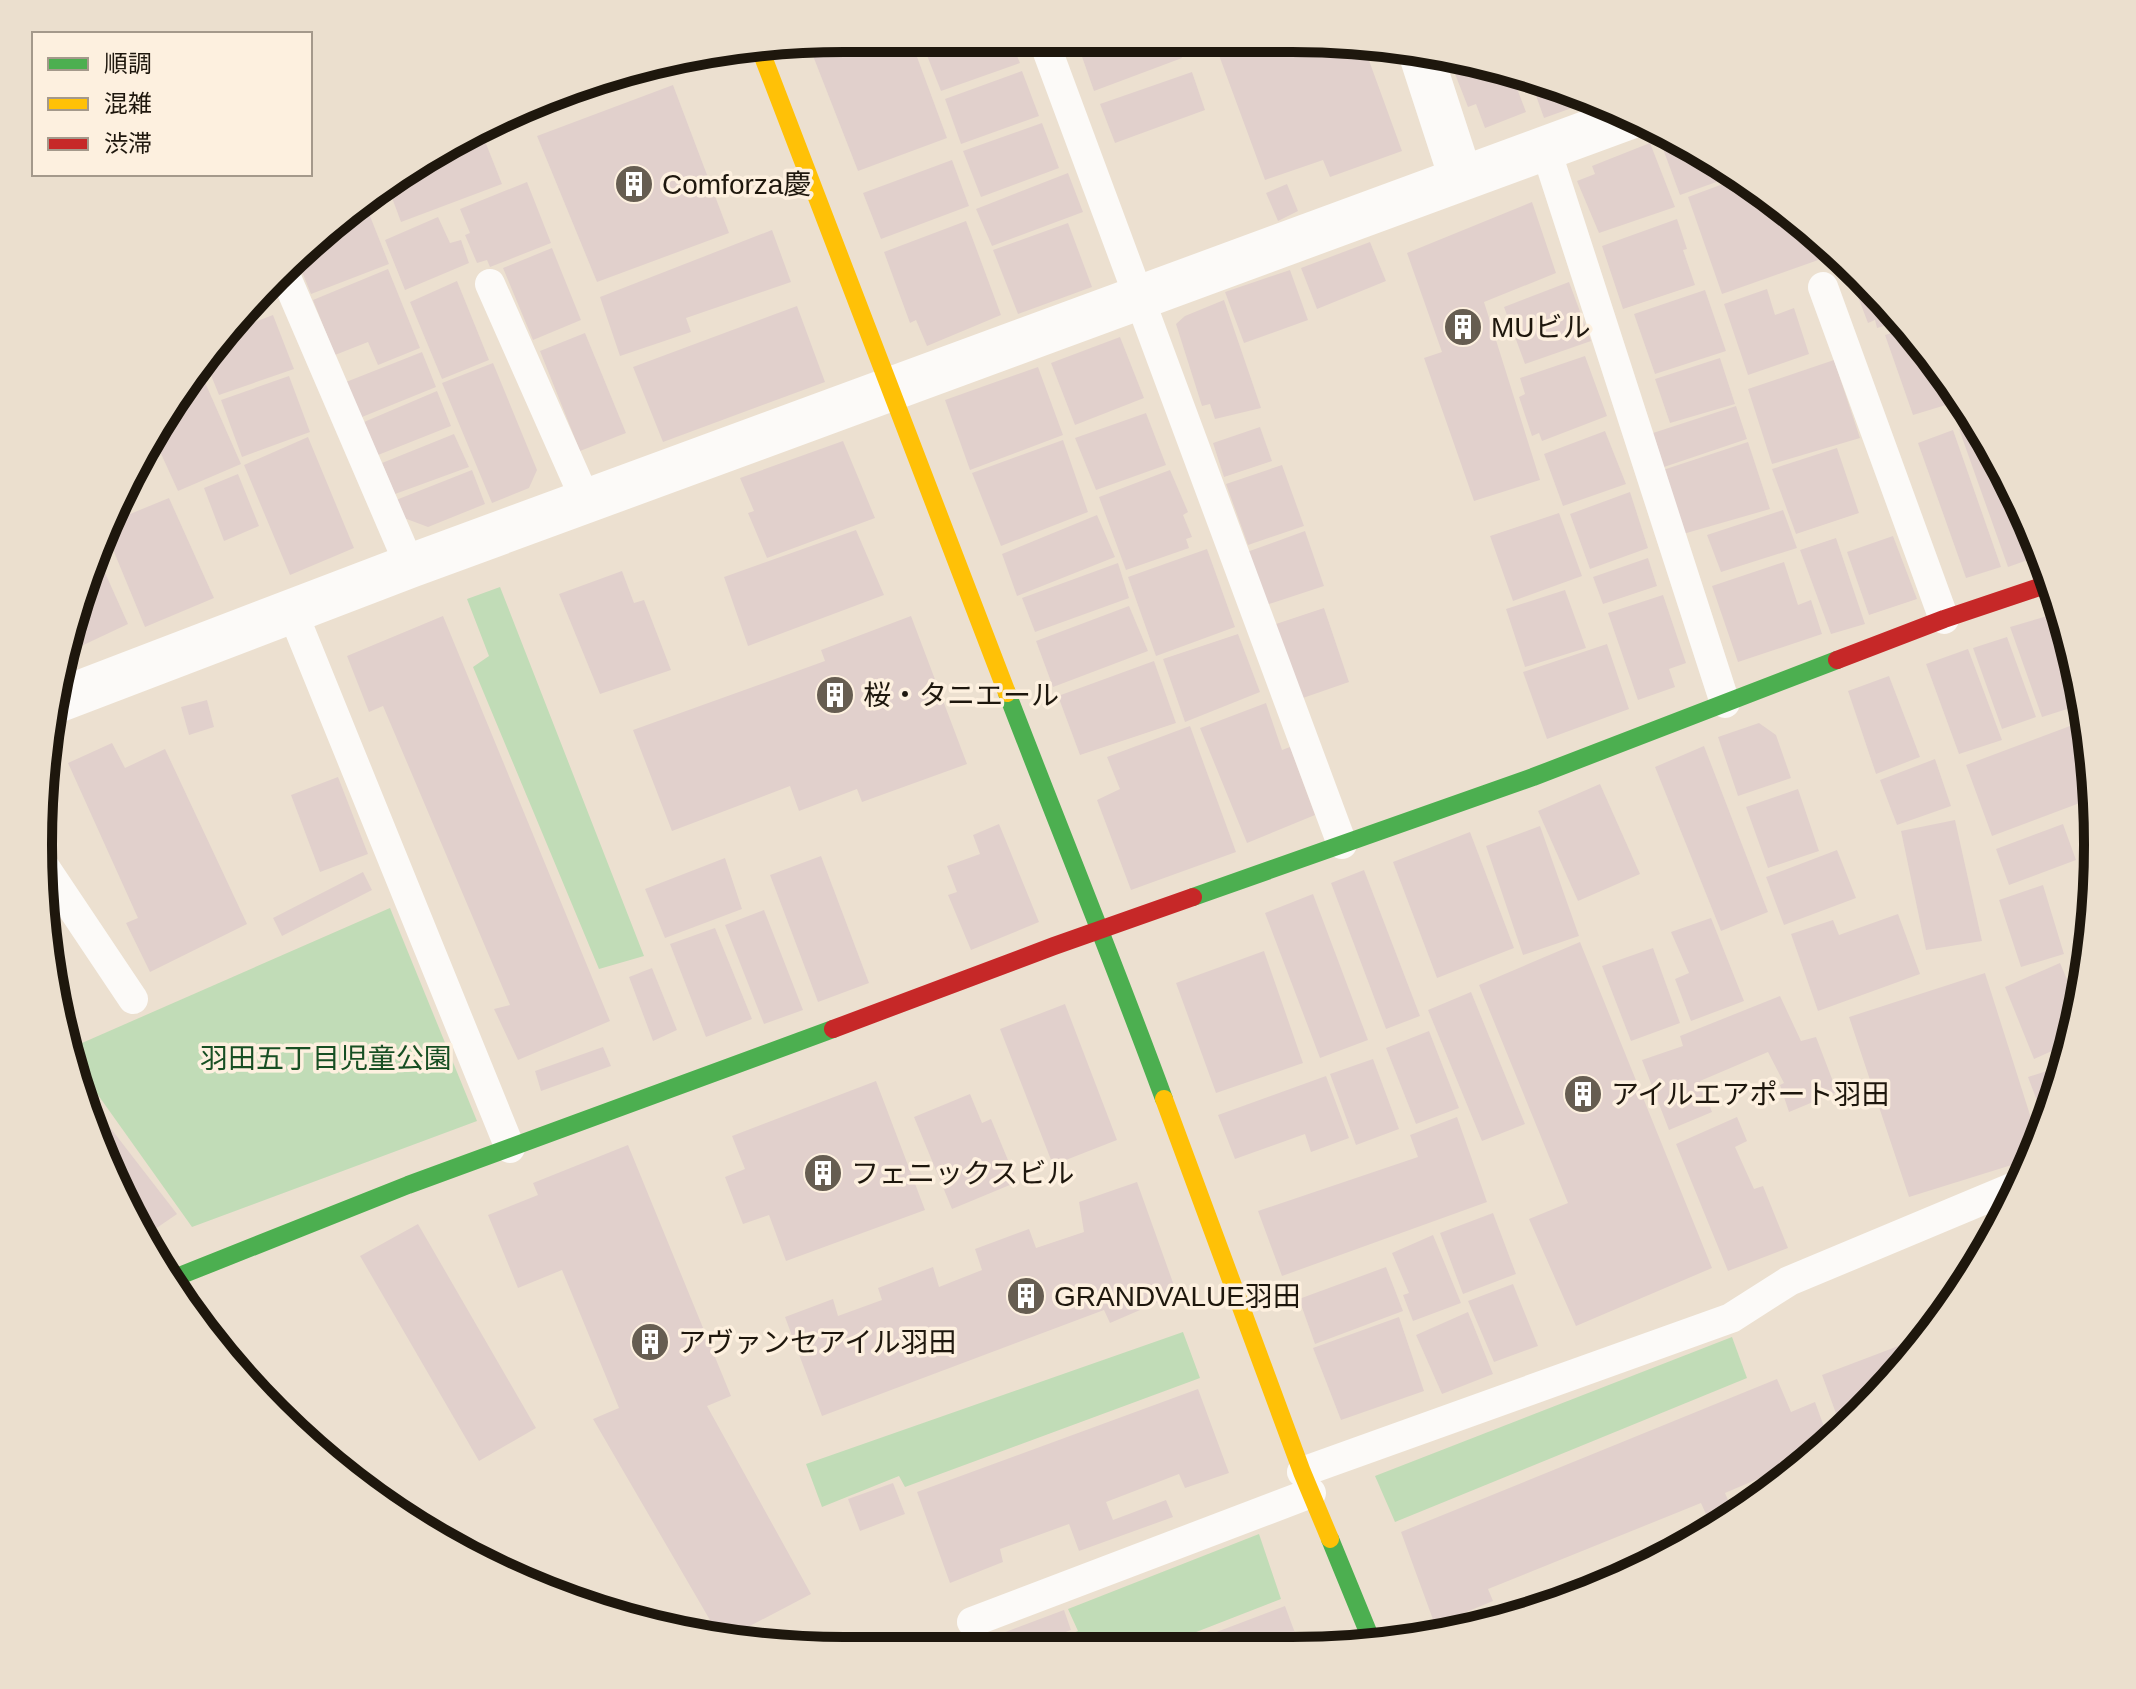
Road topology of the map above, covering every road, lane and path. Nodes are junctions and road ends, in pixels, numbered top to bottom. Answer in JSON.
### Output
{"nodes":[{"id":1,"x":1048,"y":52,"type":"edge"},
{"id":2,"x":763,"y":57,"type":"edge"},
{"id":3,"x":1424,"y":64,"type":"edge"},
{"id":4,"x":1616,"y":122,"type":"edge"},
{"id":5,"x":1545,"y":147,"type":"junction"},
{"id":6,"x":1461,"y":178,"type":"junction"},
{"id":7,"x":287,"y":281,"type":"edge"},
{"id":8,"x":490,"y":284,"type":"dead end"},
{"id":9,"x":1823,"y":287,"type":"dead end"},
{"id":10,"x":1139,"y":296,"type":"junction"},
{"id":11,"x":891,"y":388,"type":"junction"},
{"id":12,"x":586,"y":501,"type":"junction"},
{"id":13,"x":410,"y":566,"type":"junction"},
{"id":14,"x":2041,"y":586,"type":"edge"},
{"id":15,"x":292,"y":611,"type":"junction"},
{"id":16,"x":1944,"y":619,"type":"junction"},
{"id":17,"x":66,"y":698,"type":"edge"},
{"id":18,"x":1725,"y":703,"type":"junction"},
{"id":19,"x":1342,"y":844,"type":"junction"},
{"id":20,"x":53,"y":880,"type":"edge"},
{"id":21,"x":1098,"y":929,"type":"junction"},
{"id":22,"x":133,"y":999,"type":"dead end"},
{"id":23,"x":510,"y":1148,"type":"junction"},
{"id":24,"x":2004,"y":1191,"type":"edge"},
{"id":25,"x":180,"y":1276,"type":"edge"},
{"id":26,"x":1306,"y":1483,"type":"junction"},
{"id":27,"x":972,"y":1622,"type":"dead end"},
{"id":28,"x":1368,"y":1633,"type":"edge"}],
"edges":[{"from":1,"to":10,"type":"lane"},
{"from":2,"to":11,"type":"street"},
{"from":3,"to":6,"type":"street"},
{"from":4,"to":5,"type":"street"},
{"from":5,"to":6,"type":"street"},
{"from":5,"to":18,"type":"lane"},
{"from":6,"to":10,"type":"street"},
{"from":7,"to":13,"type":"lane"},
{"from":8,"to":12,"type":"lane"},
{"from":9,"to":16,"type":"lane"},
{"from":10,"to":11,"type":"street"},
{"from":10,"to":19,"type":"lane"},
{"from":11,"to":12,"type":"street"},
{"from":11,"to":21,"type":"street"},
{"from":12,"to":13,"type":"street"},
{"from":13,"to":15,"type":"street"},
{"from":14,"to":16,"type":"street"},
{"from":15,"to":17,"type":"street"},
{"from":15,"to":23,"type":"lane"},
{"from":16,"to":18,"type":"street"},
{"from":18,"to":19,"type":"street"},
{"from":19,"to":21,"type":"street"},
{"from":20,"to":22,"type":"lane"},
{"from":21,"to":23,"type":"street"},
{"from":21,"to":26,"type":"street"},
{"from":23,"to":25,"type":"street"},
{"from":24,"to":26,"type":"lane"},
{"from":26,"to":27,"type":"lane"},
{"from":26,"to":28,"type":"street"}]}
